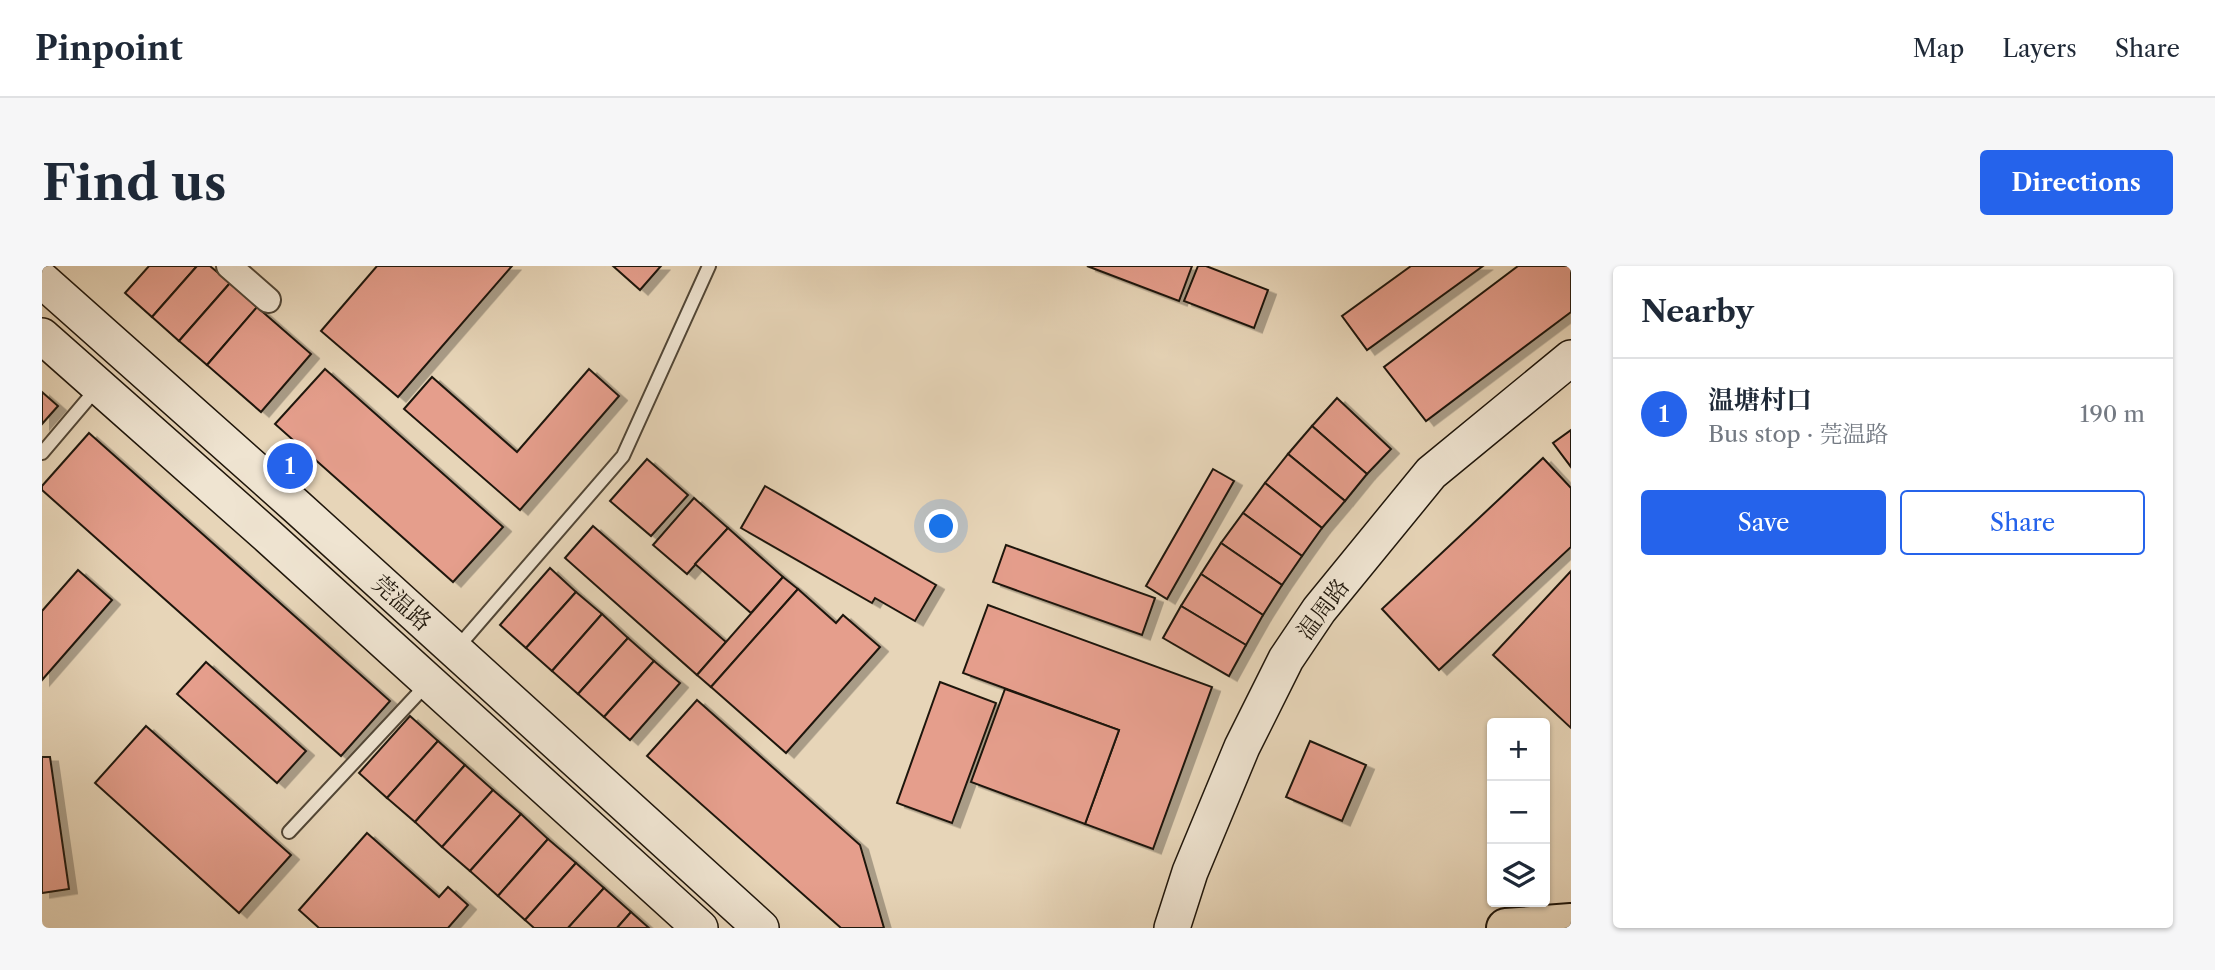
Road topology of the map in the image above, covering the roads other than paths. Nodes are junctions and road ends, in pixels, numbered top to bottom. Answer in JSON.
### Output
{"nodes":[{"id":1,"x":229,"y":266,"type":"edge"},
{"id":2,"x":709,"y":266,"type":"edge"},
{"id":3,"x":42,"y":280,"type":"edge"},
{"id":4,"x":268,"y":300,"type":"dead end"},
{"id":5,"x":42,"y":336,"type":"edge"},
{"id":6,"x":1571,"y":358,"type":"edge"},
{"id":7,"x":99,"y":387,"type":"junction"},
{"id":8,"x":42,"y":453,"type":"edge"},
{"id":9,"x":454,"y":651,"type":"junction"},
{"id":10,"x":429,"y":681,"type":"junction"},
{"id":11,"x":289,"y":832,"type":"dead end"},
{"id":12,"x":1571,"y":923,"type":"edge"},
{"id":13,"x":700,"y":928,"type":"edge"},
{"id":14,"x":761,"y":928,"type":"edge"},
{"id":15,"x":1172,"y":928,"type":"edge"},
{"id":16,"x":1506,"y":928,"type":"edge"}],
"edges":[{"from":1,"to":4,"type":"street"},
{"from":2,"to":9,"type":"lane"},
{"from":3,"to":9,"type":"main road","name":"莞温路"},
{"from":5,"to":7,"type":"main road","name":"莞温路"},
{"from":6,"to":15,"type":"main road","name":"温周路"},
{"from":7,"to":8,"type":"lane"},
{"from":7,"to":10,"type":"main road","name":"莞温路"},
{"from":9,"to":14,"type":"main road","name":"莞温路"},
{"from":10,"to":11,"type":"lane"},
{"from":10,"to":13,"type":"main road","name":"莞温路"},
{"from":12,"to":16,"type":"highway"}]}
